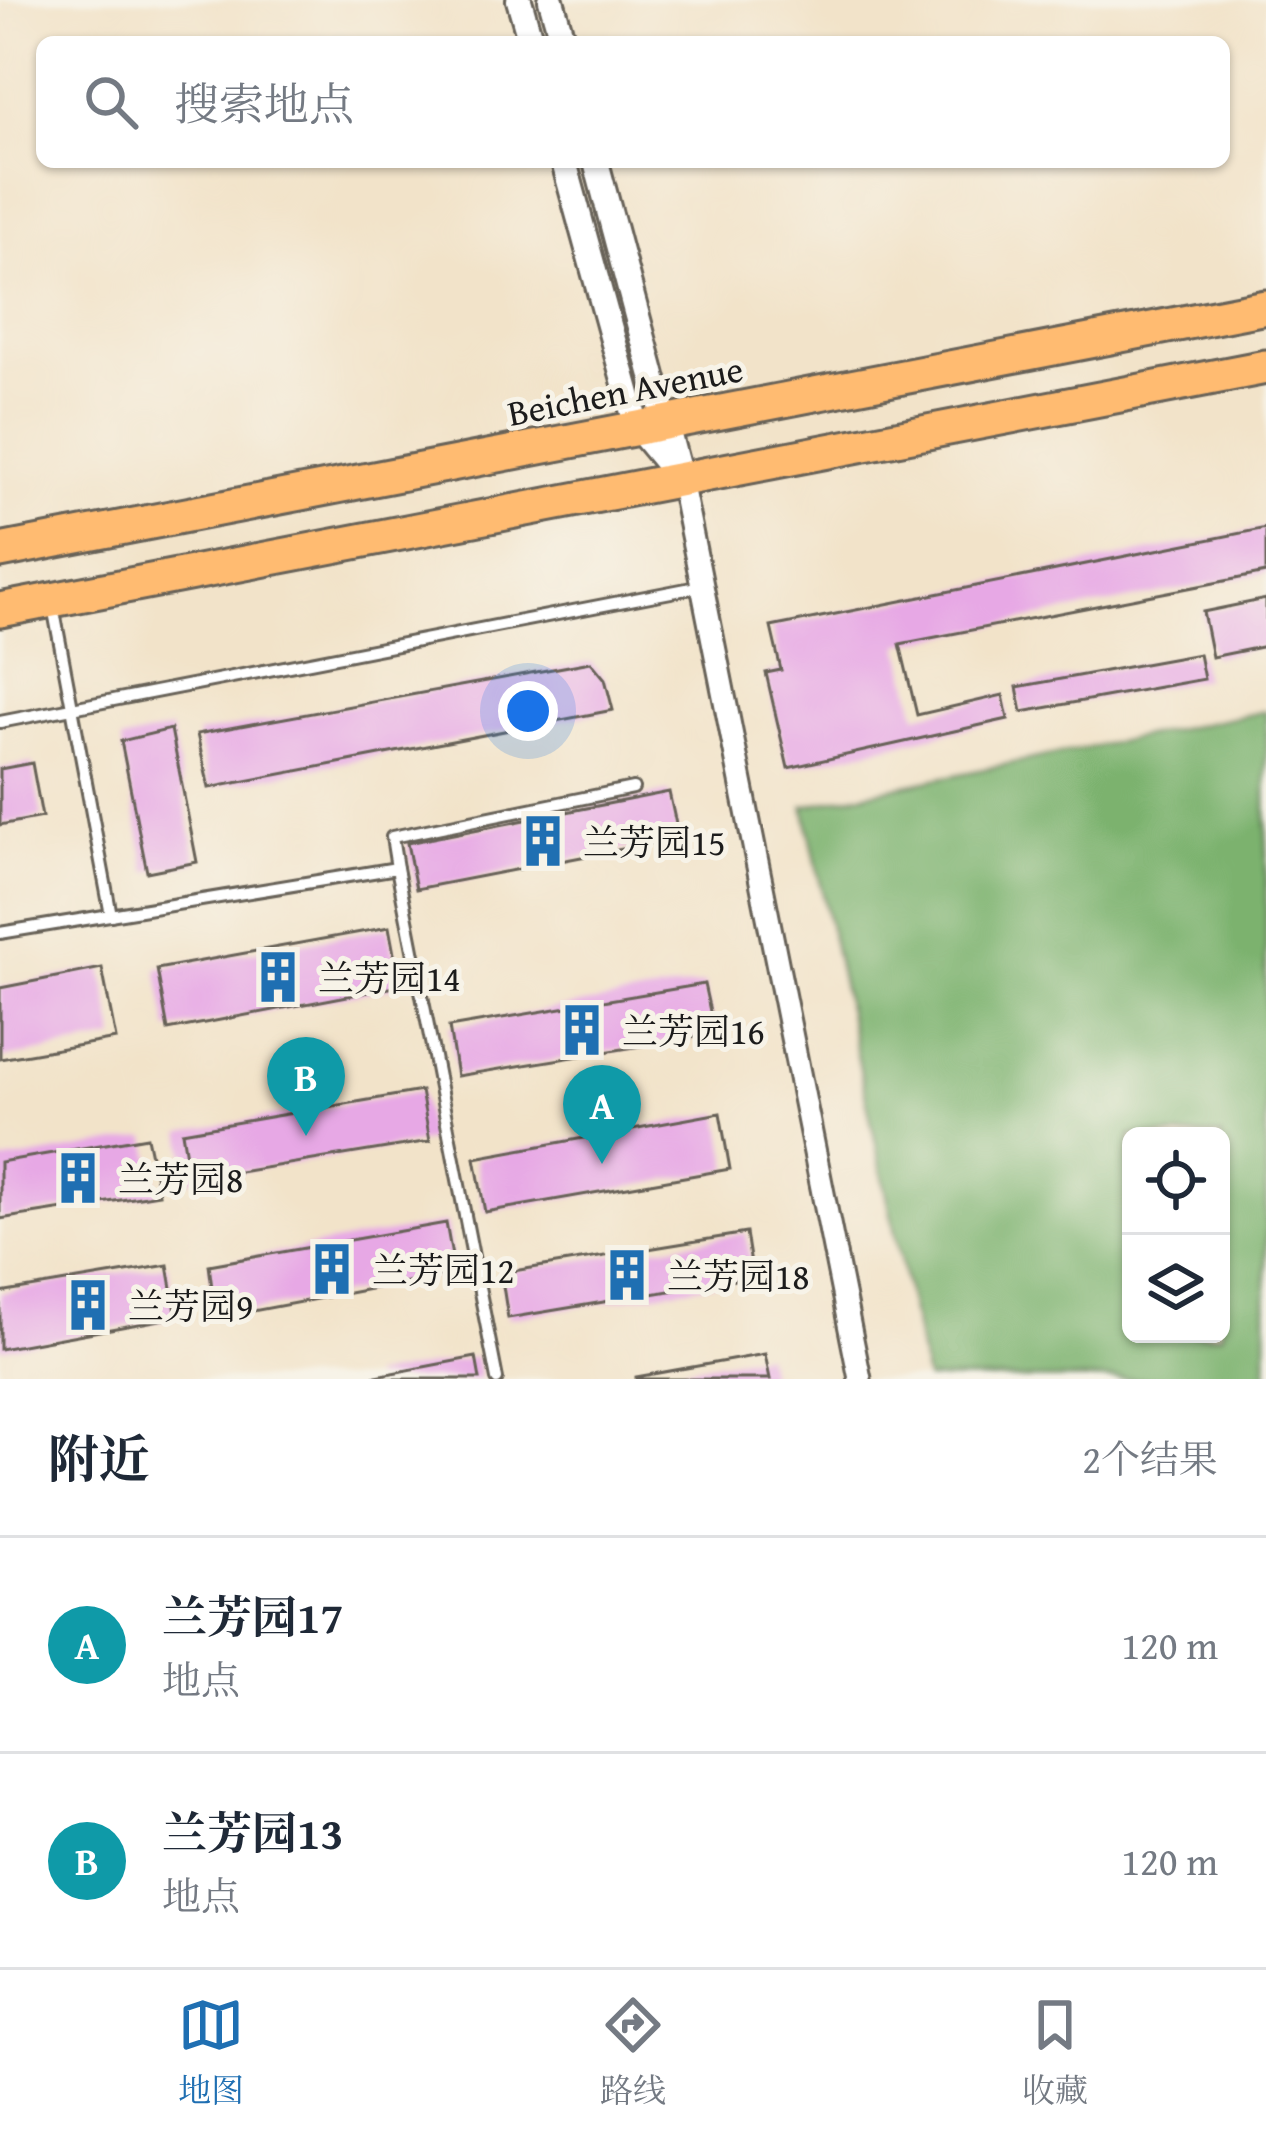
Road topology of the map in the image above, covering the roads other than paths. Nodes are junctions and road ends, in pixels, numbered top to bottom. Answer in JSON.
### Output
{"nodes":[{"id":1,"x":519,"y":0,"type":"edge"},
{"id":2,"x":551,"y":0,"type":"edge"},
{"id":3,"x":529,"y":36,"type":"edge"},
{"id":4,"x":560,"y":36,"type":"edge"},
{"id":5,"x":566,"y":168,"type":"edge"},
{"id":6,"x":597,"y":168,"type":"edge"},
{"id":7,"x":1266,"y":308,"type":"edge"},
{"id":8,"x":1266,"y":367,"type":"edge"},
{"id":9,"x":653,"y":424,"type":"junction"},
{"id":10,"x":680,"y":479,"type":"junction"},
{"id":11,"x":0,"y":551,"type":"edge"},
{"id":12,"x":702,"y":586,"type":"junction"},
{"id":13,"x":52,"y":600,"type":"junction"},
{"id":14,"x":0,"y":610,"type":"edge"},
{"id":15,"x":72,"y":708,"type":"junction"},
{"id":16,"x":0,"y":722,"type":"edge"},
{"id":17,"x":633,"y":788,"type":"dead end"},
{"id":18,"x":397,"y":868,"type":"junction"},
{"id":19,"x":111,"y":915,"type":"junction"},
{"id":20,"x":0,"y":933,"type":"edge"},
{"id":21,"x":497,"y":1379,"type":"edge"},
{"id":22,"x":860,"y":1379,"type":"edge"}],
"edges":[{"from":1,"to":3,"type":"street"},
{"from":2,"to":4,"type":"street"},
{"from":5,"to":9,"type":"street"},
{"from":6,"to":9,"type":"street"},
{"from":7,"to":9,"type":"main road","name":"Beichen Avenue"},
{"from":8,"to":10,"type":"main road"},
{"from":9,"to":10,"type":"street"},
{"from":9,"to":11,"type":"main road","name":"Beichen Avenue"},
{"from":10,"to":12,"type":"street"},
{"from":10,"to":13,"type":"main road"},
{"from":12,"to":15,"type":"lane"},
{"from":12,"to":22,"type":"street"},
{"from":13,"to":14,"type":"main road"},
{"from":13,"to":15,"type":"lane"},
{"from":15,"to":16,"type":"lane"},
{"from":15,"to":19,"type":"lane"},
{"from":17,"to":18,"type":"lane"},
{"from":18,"to":19,"type":"lane"},
{"from":18,"to":21,"type":"lane"},
{"from":19,"to":20,"type":"lane"}]}
